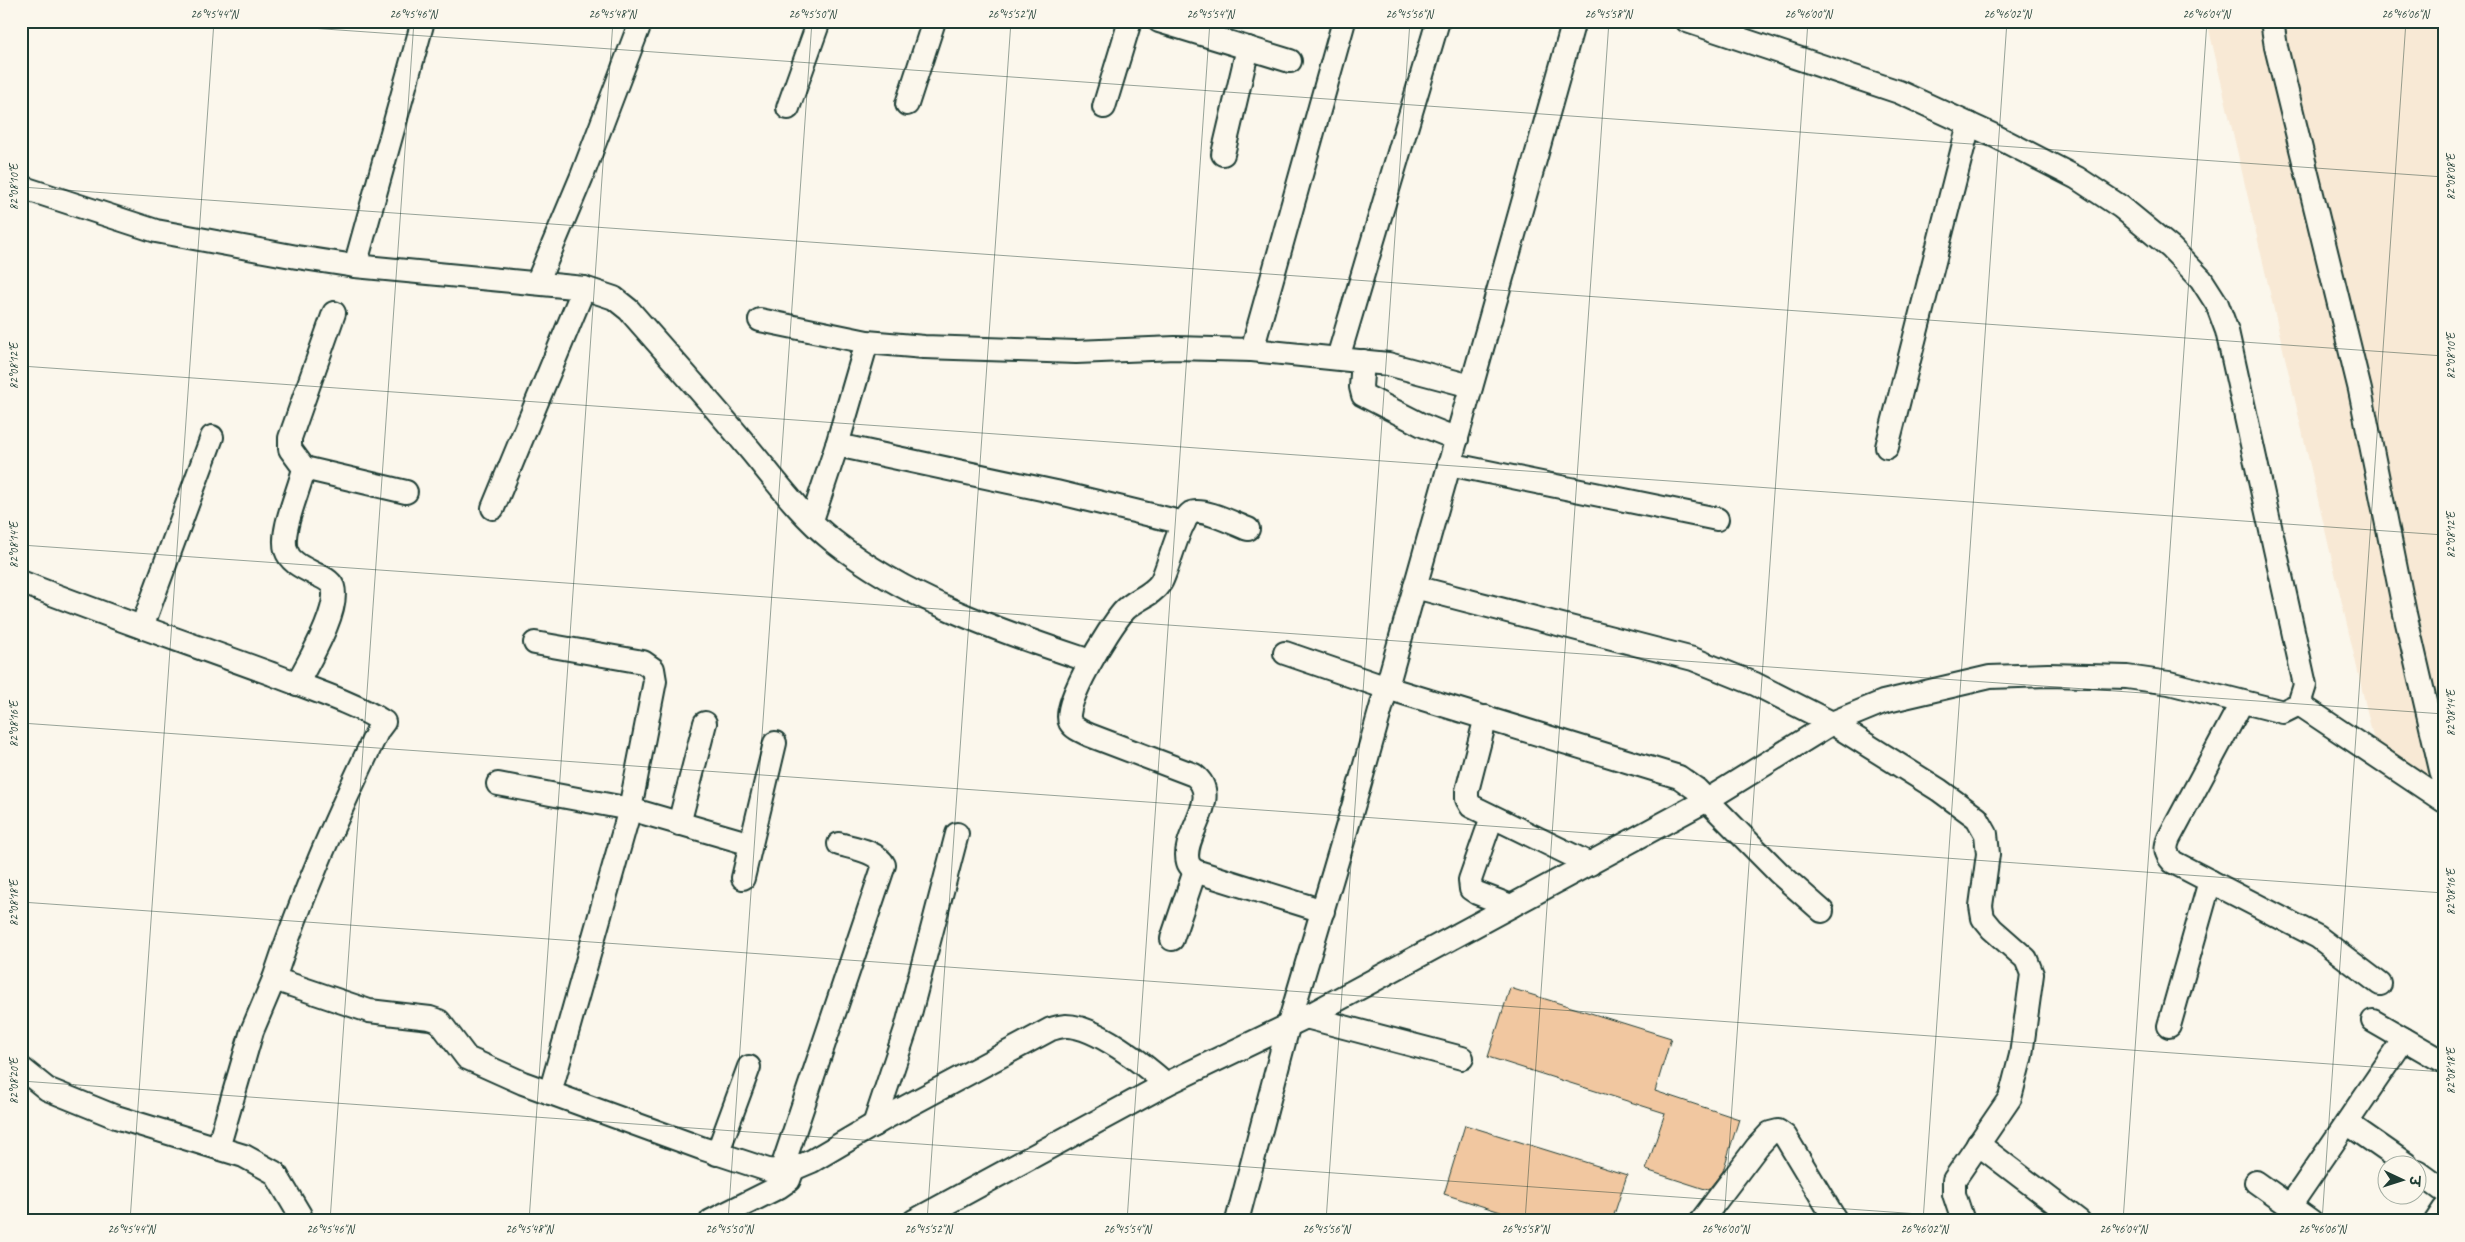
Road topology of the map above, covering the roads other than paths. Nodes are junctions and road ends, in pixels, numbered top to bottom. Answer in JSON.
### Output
{"nodes":[{"id":1,"x":423,"y":21,"type":"edge"},
{"id":2,"x":641,"y":21,"type":"edge"},
{"id":3,"x":819,"y":21,"type":"edge"},
{"id":4,"x":934,"y":21,"type":"edge"},
{"id":5,"x":1130,"y":21,"type":"edge"},
{"id":6,"x":1159,"y":21,"type":"edge"},
{"id":7,"x":1344,"y":21,"type":"edge"},
{"id":8,"x":1438,"y":21,"type":"edge"},
{"id":9,"x":1574,"y":21,"type":"edge"},
{"id":10,"x":1687,"y":21,"type":"edge"},
{"id":11,"x":2272,"y":21,"type":"edge"},
{"id":12,"x":1248,"y":48,"type":"junction"},
{"id":13,"x":1290,"y":60,"type":"dead end"},
{"id":14,"x":907,"y":104,"type":"dead end"},
{"id":15,"x":1104,"y":107,"type":"dead end"},
{"id":16,"x":788,"y":108,"type":"dead end"},
{"id":17,"x":1969,"y":124,"type":"junction"},
{"id":18,"x":1223,"y":154,"type":"dead end"},
{"id":19,"x":21,"y":186,"type":"edge"},
{"id":20,"x":354,"y":266,"type":"junction"},
{"id":21,"x":537,"y":283,"type":"junction"},
{"id":22,"x":584,"y":288,"type":"junction"},
{"id":23,"x":334,"y":313,"type":"dead end"},
{"id":24,"x":760,"y":320,"type":"dead end"},
{"id":25,"x":867,"y":342,"type":"junction"},
{"id":26,"x":1252,"y":350,"type":"junction"},
{"id":27,"x":1338,"y":358,"type":"junction"},
{"id":28,"x":1363,"y":361,"type":"junction"},
{"id":29,"x":1472,"y":386,"type":"junction"},
{"id":30,"x":212,"y":437,"type":"dead end"},
{"id":31,"x":1457,"y":439,"type":"junction"},
{"id":32,"x":837,"y":445,"type":"junction"},
{"id":33,"x":1887,"y":447,"type":"dead end"},
{"id":34,"x":1450,"y":464,"type":"junction"},
{"id":35,"x":304,"y":468,"type":"junction"},
{"id":36,"x":406,"y":492,"type":"dead end"},
{"id":37,"x":492,"y":508,"type":"dead end"},
{"id":38,"x":812,"y":520,"type":"junction"},
{"id":39,"x":1717,"y":520,"type":"dead end"},
{"id":40,"x":1184,"y":523,"type":"junction"},
{"id":41,"x":1248,"y":529,"type":"dead end"},
{"id":42,"x":21,"y":582,"type":"edge"},
{"id":43,"x":1415,"y":587,"type":"junction"},
{"id":44,"x":142,"y":627,"type":"junction"},
{"id":45,"x":535,"y":643,"type":"dead end"},
{"id":46,"x":1285,"y":653,"type":"dead end"},
{"id":47,"x":1090,"y":661,"type":"junction"},
{"id":48,"x":297,"y":684,"type":"junction"},
{"id":49,"x":1387,"y":688,"type":"junction"},
{"id":50,"x":2242,"y":702,"type":"junction"},
{"id":51,"x":2299,"y":704,"type":"junction"},
{"id":52,"x":1486,"y":717,"type":"junction"},
{"id":53,"x":705,"y":723,"type":"dead end"},
{"id":54,"x":1832,"y":723,"type":"junction"},
{"id":55,"x":775,"y":743,"type":"dead end"},
{"id":56,"x":2444,"y":783,"type":"edge"},
{"id":57,"x":498,"y":784,"type":"dead end"},
{"id":58,"x":1707,"y":800,"type":"junction"},
{"id":59,"x":2444,"y":801,"type":"edge"},
{"id":60,"x":630,"y":809,"type":"junction"},
{"id":61,"x":1492,"y":817,"type":"junction"},
{"id":62,"x":679,"y":824,"type":"junction"},
{"id":63,"x":957,"y":834,"type":"dead end"},
{"id":64,"x":751,"y":844,"type":"junction"},
{"id":65,"x":839,"y":844,"type":"dead end"},
{"id":66,"x":1590,"y":864,"type":"junction"},
{"id":67,"x":1196,"y":871,"type":"junction"},
{"id":68,"x":743,"y":878,"type":"dead end"},
{"id":69,"x":2210,"y":881,"type":"junction"},
{"id":70,"x":1511,"y":906,"type":"junction"},
{"id":71,"x":1822,"y":910,"type":"dead end"},
{"id":72,"x":1322,"y":911,"type":"junction"},
{"id":73,"x":1172,"y":939,"type":"dead end"},
{"id":74,"x":274,"y":979,"type":"junction"},
{"id":75,"x":2380,"y":984,"type":"dead end"},
{"id":76,"x":2373,"y":1021,"type":"dead end"},
{"id":77,"x":1297,"y":1022,"type":"junction"},
{"id":78,"x":2169,"y":1026,"type":"dead end"},
{"id":79,"x":2404,"y":1039,"type":"junction"},
{"id":80,"x":1462,"y":1058,"type":"dead end"},
{"id":81,"x":2444,"y":1062,"type":"edge"},
{"id":82,"x":749,"y":1067,"type":"dead end"},
{"id":83,"x":21,"y":1068,"type":"edge"},
{"id":84,"x":1166,"y":1084,"type":"junction"},
{"id":85,"x":550,"y":1093,"type":"junction"},
{"id":86,"x":2347,"y":1123,"type":"junction"},
{"id":87,"x":874,"y":1125,"type":"junction"},
{"id":88,"x":1978,"y":1144,"type":"junction"},
{"id":89,"x":218,"y":1148,"type":"junction"},
{"id":90,"x":717,"y":1154,"type":"junction"},
{"id":91,"x":2392,"y":1154,"type":"edge"},
{"id":92,"x":787,"y":1170,"type":"junction"},
{"id":93,"x":2428,"y":1179,"type":"edge"},
{"id":94,"x":2256,"y":1182,"type":"dead end"},
{"id":95,"x":2444,"y":1191,"type":"edge"},
{"id":96,"x":2290,"y":1206,"type":"junction"},
{"id":97,"x":2444,"y":1209,"type":"edge"},
{"id":98,"x":300,"y":1221,"type":"edge"},
{"id":99,"x":711,"y":1221,"type":"edge"},
{"id":100,"x":914,"y":1221,"type":"edge"},
{"id":101,"x":1237,"y":1221,"type":"edge"},
{"id":102,"x":1701,"y":1221,"type":"edge"},
{"id":103,"x":1836,"y":1221,"type":"edge"},
{"id":104,"x":1963,"y":1221,"type":"edge"},
{"id":105,"x":2079,"y":1221,"type":"edge"},
{"id":106,"x":2311,"y":1221,"type":"edge"},
{"id":107,"x":2436,"y":1221,"type":"edge"}],
"edges":[{"from":1,"to":20,"type":"street"},
{"from":2,"to":21,"type":"street"},
{"from":3,"to":16,"type":"street"},
{"from":4,"to":14,"type":"street"},
{"from":5,"to":15,"type":"street"},
{"from":6,"to":12,"type":"street"},
{"from":7,"to":26,"type":"street"},
{"from":8,"to":27,"type":"street"},
{"from":9,"to":29,"type":"street"},
{"from":10,"to":17,"type":"street"},
{"from":11,"to":56,"type":"street"},
{"from":12,"to":13,"type":"street"},
{"from":12,"to":18,"type":"street"},
{"from":17,"to":33,"type":"street"},
{"from":17,"to":51,"type":"street"},
{"from":19,"to":20,"type":"street"},
{"from":20,"to":21,"type":"street"},
{"from":21,"to":22,"type":"street"},
{"from":22,"to":37,"type":"street"},
{"from":22,"to":38,"type":"street"},
{"from":23,"to":35,"type":"street"},
{"from":24,"to":25,"type":"street"},
{"from":25,"to":26,"type":"street"},
{"from":25,"to":32,"type":"street"},
{"from":26,"to":27,"type":"street"},
{"from":27,"to":28,"type":"street"},
{"from":28,"to":29,"type":"street"},
{"from":28,"to":31,"type":"street"},
{"from":29,"to":31,"type":"street"},
{"from":30,"to":44,"type":"street"},
{"from":31,"to":34,"type":"street"},
{"from":32,"to":38,"type":"street"},
{"from":32,"to":40,"type":"street"},
{"from":34,"to":39,"type":"street"},
{"from":34,"to":43,"type":"street"},
{"from":35,"to":36,"type":"street"},
{"from":35,"to":48,"type":"street"},
{"from":38,"to":47,"type":"street"},
{"from":40,"to":41,"type":"street"},
{"from":40,"to":47,"type":"street"},
{"from":42,"to":44,"type":"street"},
{"from":43,"to":49,"type":"street"},
{"from":43,"to":54,"type":"street"},
{"from":44,"to":48,"type":"street"},
{"from":45,"to":60,"type":"street"},
{"from":46,"to":49,"type":"street"},
{"from":47,"to":67,"type":"street"},
{"from":48,"to":74,"type":"street"},
{"from":49,"to":52,"type":"street"},
{"from":49,"to":72,"type":"street"},
{"from":50,"to":51,"type":"street"},
{"from":50,"to":54,"type":"street"},
{"from":50,"to":69,"type":"street"},
{"from":51,"to":59,"type":"street"},
{"from":52,"to":58,"type":"street"},
{"from":52,"to":61,"type":"street"},
{"from":53,"to":62,"type":"street"},
{"from":54,"to":58,"type":"street"},
{"from":54,"to":88,"type":"street"},
{"from":55,"to":64,"type":"street"},
{"from":57,"to":60,"type":"street"},
{"from":58,"to":66,"type":"street"},
{"from":58,"to":71,"type":"street"},
{"from":60,"to":62,"type":"street"},
{"from":60,"to":85,"type":"street"},
{"from":61,"to":66,"type":"street"},
{"from":61,"to":70,"type":"street"},
{"from":62,"to":64,"type":"street"},
{"from":63,"to":87,"type":"street"},
{"from":64,"to":68,"type":"street"},
{"from":65,"to":92,"type":"street"},
{"from":66,"to":70,"type":"street"},
{"from":67,"to":72,"type":"street"},
{"from":67,"to":73,"type":"street"},
{"from":69,"to":75,"type":"street"},
{"from":69,"to":78,"type":"street"},
{"from":70,"to":77,"type":"street"},
{"from":72,"to":77,"type":"street"},
{"from":74,"to":85,"type":"street"},
{"from":74,"to":89,"type":"street"},
{"from":76,"to":79,"type":"street"},
{"from":77,"to":80,"type":"street"},
{"from":77,"to":84,"type":"street"},
{"from":77,"to":101,"type":"street"},
{"from":79,"to":81,"type":"street"},
{"from":79,"to":86,"type":"street"},
{"from":82,"to":90,"type":"street"},
{"from":83,"to":89,"type":"street"},
{"from":84,"to":87,"type":"street"},
{"from":84,"to":100,"type":"street"},
{"from":85,"to":90,"type":"street"},
{"from":86,"to":91,"type":"street"},
{"from":86,"to":96,"type":"street"},
{"from":87,"to":92,"type":"street"},
{"from":88,"to":104,"type":"street"},
{"from":88,"to":105,"type":"street"},
{"from":89,"to":98,"type":"street"},
{"from":90,"to":92,"type":"street"},
{"from":92,"to":99,"type":"street"},
{"from":93,"to":95,"type":"street"},
{"from":94,"to":96,"type":"street"},
{"from":96,"to":106,"type":"street"},
{"from":97,"to":107,"type":"street"},
{"from":102,"to":103,"type":"street"}]}
